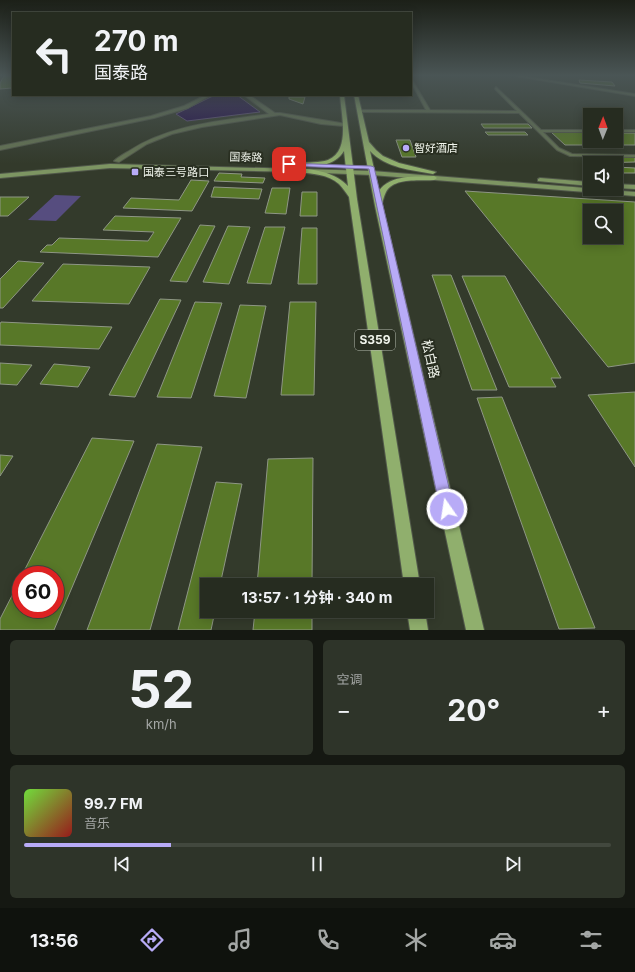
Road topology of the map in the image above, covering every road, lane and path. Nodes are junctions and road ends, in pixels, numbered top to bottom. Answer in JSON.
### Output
{"nodes":[{"id":1,"x":189,"y":105,"type":"edge"},
{"id":2,"x":261,"y":105,"type":"edge"},
{"id":3,"x":343,"y":105,"type":"edge"},
{"id":4,"x":358,"y":105,"type":"edge"},
{"id":5,"x":425,"y":105,"type":"edge"},
{"id":6,"x":513,"y":105,"type":"edge"},
{"id":7,"x":359,"y":111,"type":"junction"},
{"id":8,"x":429,"y":112,"type":"junction"},
{"id":9,"x":520,"y":112,"type":"junction"},
{"id":10,"x":274,"y":115,"type":"junction"},
{"id":11,"x":344,"y":124,"type":"junction"},
{"id":12,"x":540,"y":131,"type":"junction"},
{"id":13,"x":583,"y":131,"type":"edge"},
{"id":14,"x":623,"y":131,"type":"edge"},
{"id":15,"x":635,"y":132,"type":"edge"},
{"id":16,"x":346,"y":138,"type":"junction"},
{"id":17,"x":366,"y":141,"type":"junction"},
{"id":18,"x":0,"y":148,"type":"edge"},
{"id":19,"x":635,"y":156,"type":"edge"},
{"id":20,"x":117,"y":161,"type":"junction"},
{"id":21,"x":299,"y":167,"type":"junction"},
{"id":22,"x":350,"y":169,"type":"junction"},
{"id":23,"x":0,"y":170,"type":"edge"},
{"id":24,"x":371,"y":170,"type":"junction"},
{"id":25,"x":433,"y":175,"type":"junction"},
{"id":26,"x":0,"y":176,"type":"edge"},
{"id":27,"x":583,"y":184,"type":"edge"},
{"id":28,"x":623,"y":186,"type":"edge"},
{"id":29,"x":635,"y":187,"type":"edge"},
{"id":30,"x":635,"y":194,"type":"edge"},
{"id":31,"x":353,"y":199,"type":"junction"},
{"id":32,"x":379,"y":206,"type":"junction"},
{"id":33,"x":411,"y":578,"type":"edge"},
{"id":34,"x":417,"y":618,"type":"edge"},
{"id":35,"x":419,"y":630,"type":"edge"},
{"id":36,"x":475,"y":630,"type":"edge"}],
"edges":[{"from":1,"to":18,"type":"street"},
{"from":2,"to":10,"type":"street"},
{"from":3,"to":11,"type":"main road","number":"S359"},
{"from":4,"to":7,"type":"main road","name":"松白路","number":"S359"},
{"from":5,"to":8,"type":"lane"},
{"from":6,"to":9,"type":"lane"},
{"from":7,"to":8,"type":"lane"},
{"from":7,"to":17,"type":"main road","name":"松白路","number":"S359"},
{"from":8,"to":9,"type":"lane"},
{"from":9,"to":12,"type":"lane"},
{"from":10,"to":11,"type":"street"},
{"from":10,"to":20,"type":"street"},
{"from":11,"to":16,"type":"main road","number":"S359"},
{"from":12,"to":13,"type":"lane"},
{"from":12,"to":19,"type":"lane"},
{"from":14,"to":15,"type":"lane"},
{"from":16,"to":21,"type":"main road"},
{"from":16,"to":22,"type":"main road","number":"S359"},
{"from":17,"to":24,"type":"main road","name":"松白路","number":"S359"},
{"from":17,"to":25,"type":"main road"},
{"from":20,"to":21,"type":"street","name":"国泰路"},
{"from":20,"to":23,"type":"street","name":"国泰路"},
{"from":21,"to":22,"type":"street","name":"国泰路"},
{"from":21,"to":26,"type":"street","name":"国泰路"},
{"from":21,"to":31,"type":"main road"},
{"from":22,"to":24,"type":"street","name":"国泰路"},
{"from":22,"to":31,"type":"main road","number":"S359"},
{"from":24,"to":25,"type":"street","name":"国泰路"},
{"from":24,"to":32,"type":"main road","name":"松白路","number":"S359"},
{"from":25,"to":27,"type":"street","name":"国泰路"},
{"from":25,"to":30,"type":"street","name":"国泰路"},
{"from":25,"to":32,"type":"main road"},
{"from":28,"to":29,"type":"street"},
{"from":31,"to":33,"type":"main road","number":"S359"},
{"from":32,"to":36,"type":"main road","name":"松白路","number":"S359"},
{"from":34,"to":35,"type":"main road"}]}
